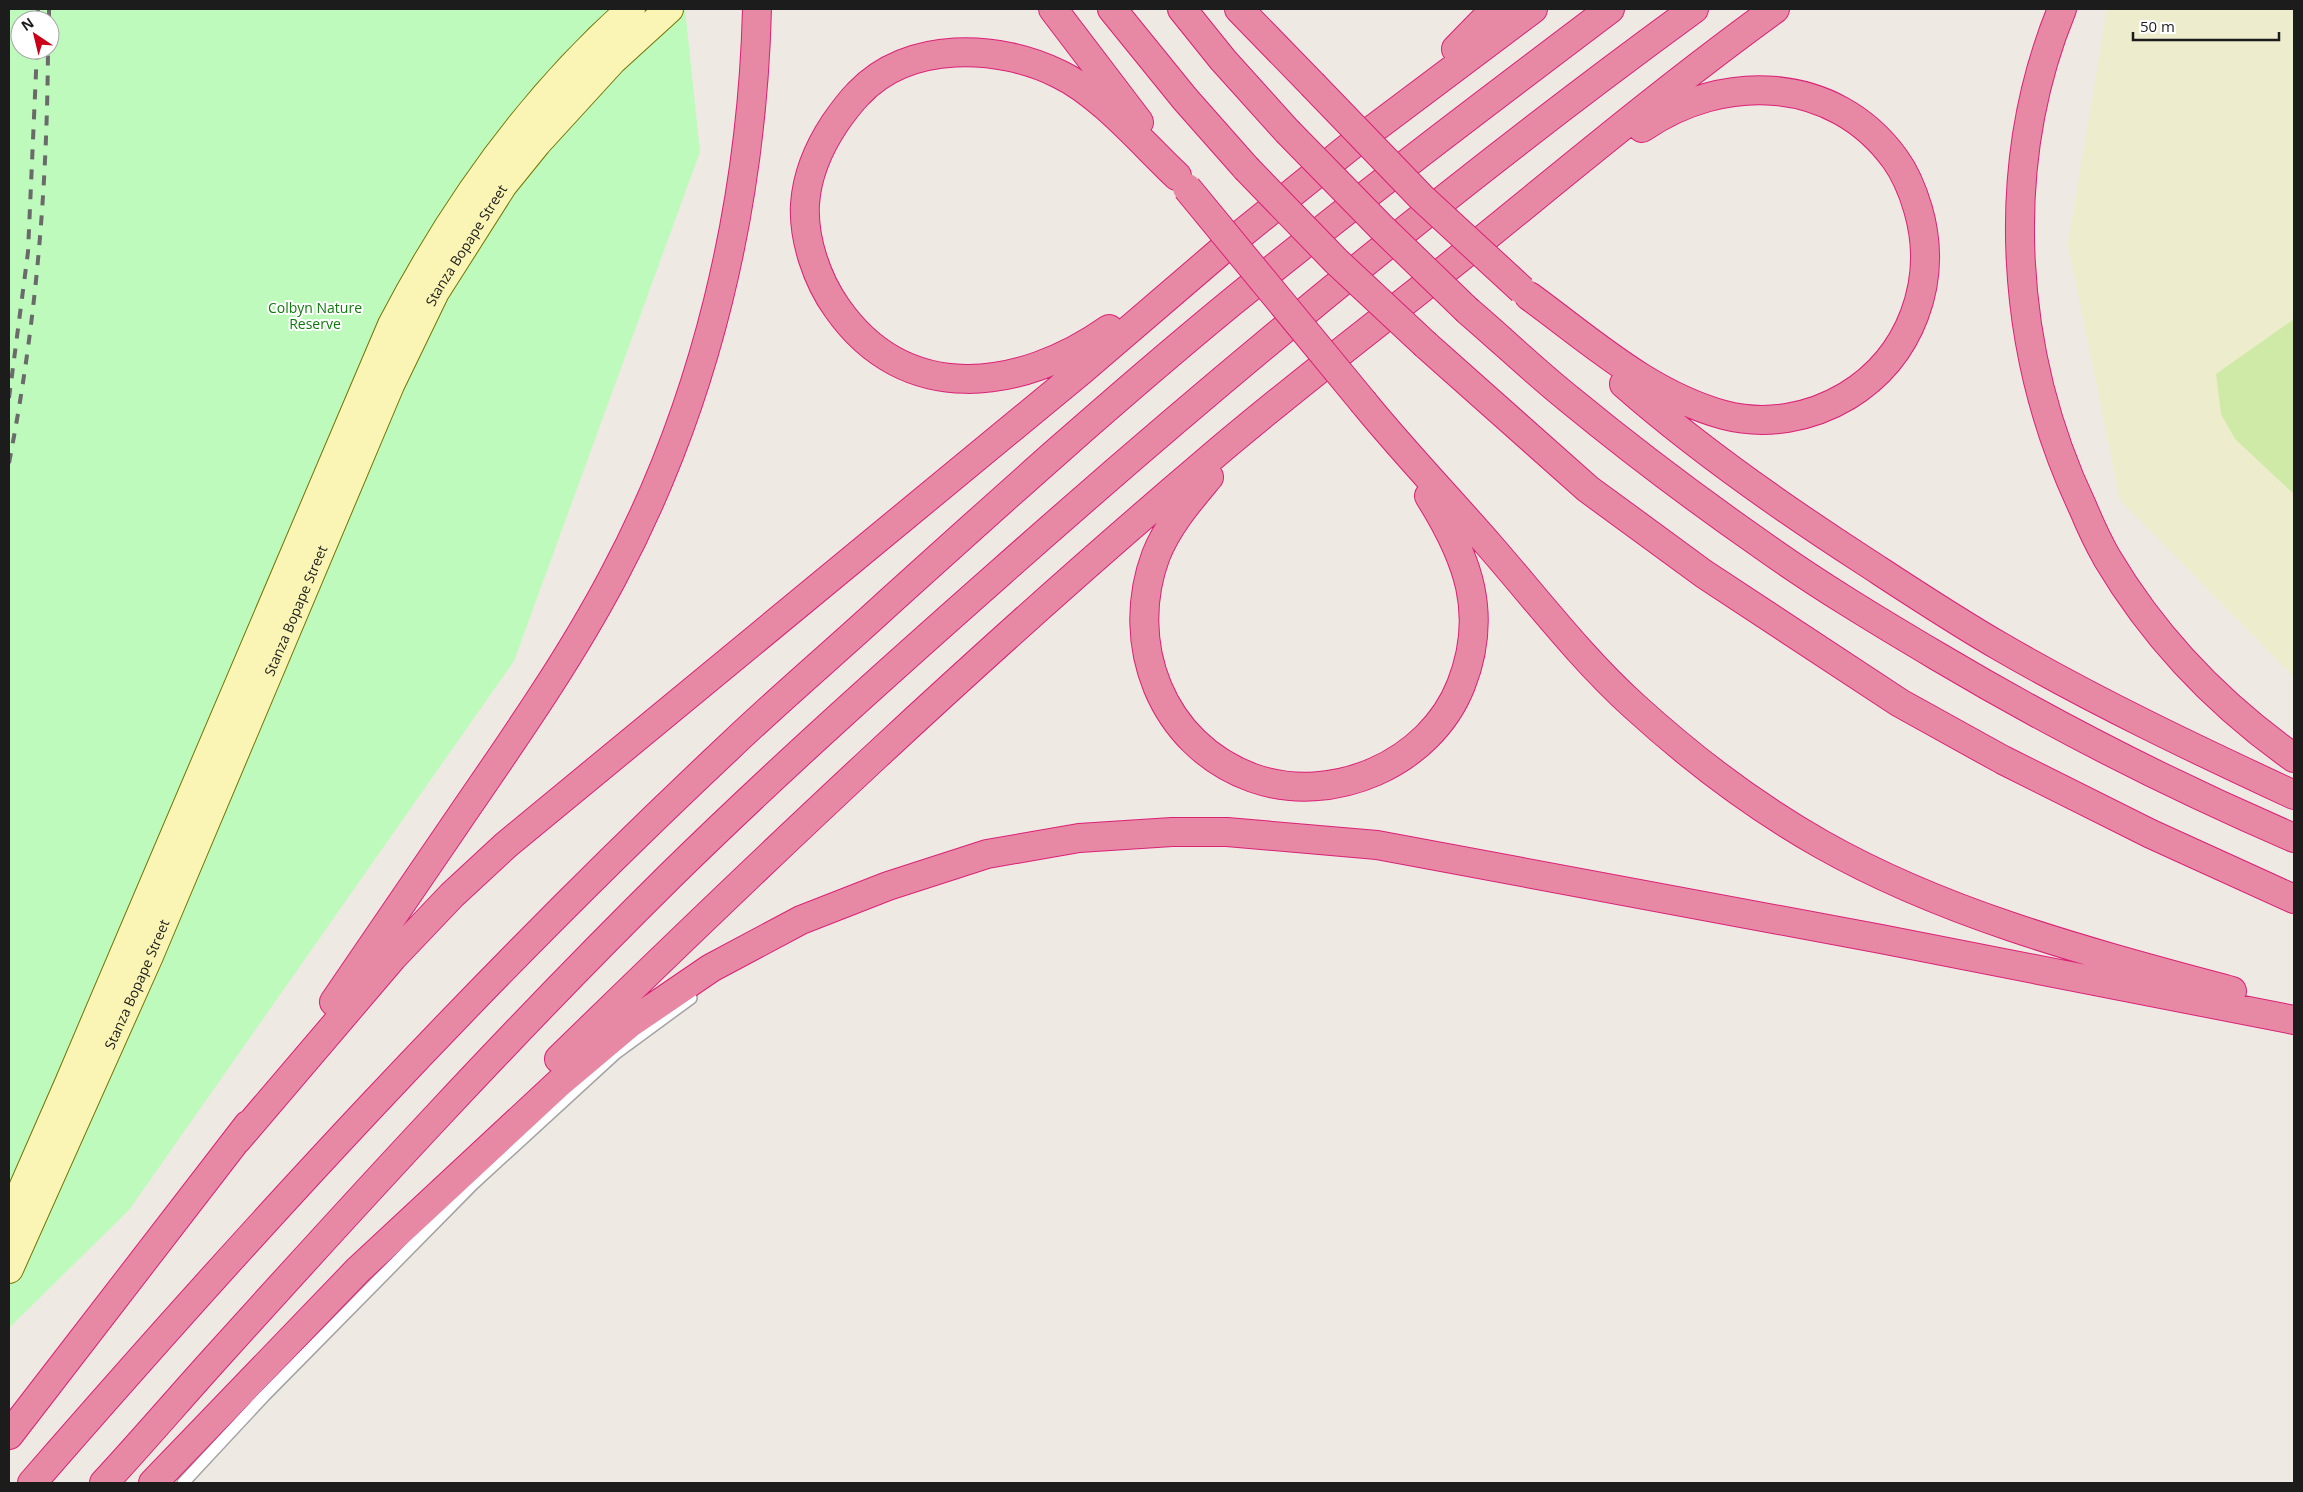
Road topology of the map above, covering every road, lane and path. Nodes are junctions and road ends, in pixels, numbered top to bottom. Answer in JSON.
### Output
{"nodes":[{"id":1,"x":631,"y":9,"type":"edge"},
{"id":2,"x":668,"y":9,"type":"edge"},
{"id":3,"x":757,"y":9,"type":"edge"},
{"id":4,"x":1053,"y":9,"type":"edge"},
{"id":5,"x":1112,"y":9,"type":"edge"},
{"id":6,"x":1182,"y":9,"type":"edge"},
{"id":7,"x":1239,"y":9,"type":"edge"},
{"id":8,"x":1259,"y":9,"type":"edge"},
{"id":9,"x":1495,"y":9,"type":"edge"},
{"id":10,"x":1533,"y":9,"type":"edge"},
{"id":11,"x":1610,"y":9,"type":"edge"},
{"id":12,"x":1694,"y":9,"type":"edge"},
{"id":13,"x":1775,"y":9,"type":"edge"},
{"id":14,"x":2062,"y":9,"type":"edge"},
{"id":15,"x":1310,"y":82,"type":"junction"},
{"id":16,"x":1348,"y":148,"type":"junction"},
{"id":17,"x":1182,"y":182,"type":"junction"},
{"id":18,"x":1229,"y":244,"type":"junction"},
{"id":19,"x":1471,"y":249,"type":"junction"},
{"id":20,"x":1526,"y":293,"type":"junction"},
{"id":21,"x":1349,"y":346,"type":"junction"},
{"id":22,"x":1368,"y":408,"type":"junction"},
{"id":23,"x":2294,"y":758,"type":"edge"},
{"id":24,"x":2294,"y":795,"type":"edge"},
{"id":25,"x":2294,"y":838,"type":"edge"},
{"id":26,"x":2294,"y":899,"type":"edge"},
{"id":27,"x":801,"y":920,"type":"junction"},
{"id":28,"x":719,"y":977,"type":"dead end"},
{"id":29,"x":703,"y":989,"type":"dead end"},
{"id":30,"x":2294,"y":1008,"type":"edge"},
{"id":31,"x":2294,"y":1020,"type":"edge"},
{"id":32,"x":237,"y":1140,"type":"junction"},
{"id":33,"x":9,"y":1220,"type":"edge"},
{"id":34,"x":9,"y":1269,"type":"edge"},
{"id":35,"x":358,"y":1270,"type":"junction"},
{"id":36,"x":9,"y":1435,"type":"edge"},
{"id":37,"x":32,"y":1483,"type":"edge"},
{"id":38,"x":104,"y":1483,"type":"edge"},
{"id":39,"x":153,"y":1483,"type":"edge"},
{"id":40,"x":183,"y":1483,"type":"edge"}],
"edges":[{"from":1,"to":33,"type":"main road","name":"Stanza Bopape Street"},
{"from":2,"to":34,"type":"main road","name":"Stanza Bopape Street"},
{"from":3,"to":32,"type":"highway"},
{"from":4,"to":17,"type":"highway"},
{"from":5,"to":26,"type":"highway","bridge":true},
{"from":6,"to":25,"type":"highway","bridge":true},
{"from":7,"to":15,"type":"highway"},
{"from":8,"to":15,"type":"highway"},
{"from":9,"to":16,"type":"highway"},
{"from":10,"to":16,"type":"highway"},
{"from":11,"to":37,"type":"highway"},
{"from":12,"to":38,"type":"highway"},
{"from":13,"to":19,"type":"highway"},
{"from":14,"to":23,"type":"highway"},
{"from":15,"to":20,"type":"highway","bridge":true},
{"from":16,"to":18,"type":"highway"},
{"from":17,"to":18,"type":"highway"},
{"from":17,"to":22,"type":"highway","bridge":true},
{"from":18,"to":32,"type":"highway"},
{"from":19,"to":20,"type":"highway"},
{"from":19,"to":21,"type":"highway"},
{"from":20,"to":24,"type":"highway"},
{"from":21,"to":22,"type":"highway"},
{"from":21,"to":35,"type":"highway"},
{"from":22,"to":30,"type":"highway"},
{"from":27,"to":28,"type":"lane"},
{"from":27,"to":31,"type":"highway"},
{"from":27,"to":35,"type":"highway"},
{"from":29,"to":40,"type":"lane"},
{"from":32,"to":36,"type":"highway"},
{"from":35,"to":39,"type":"highway"}]}
